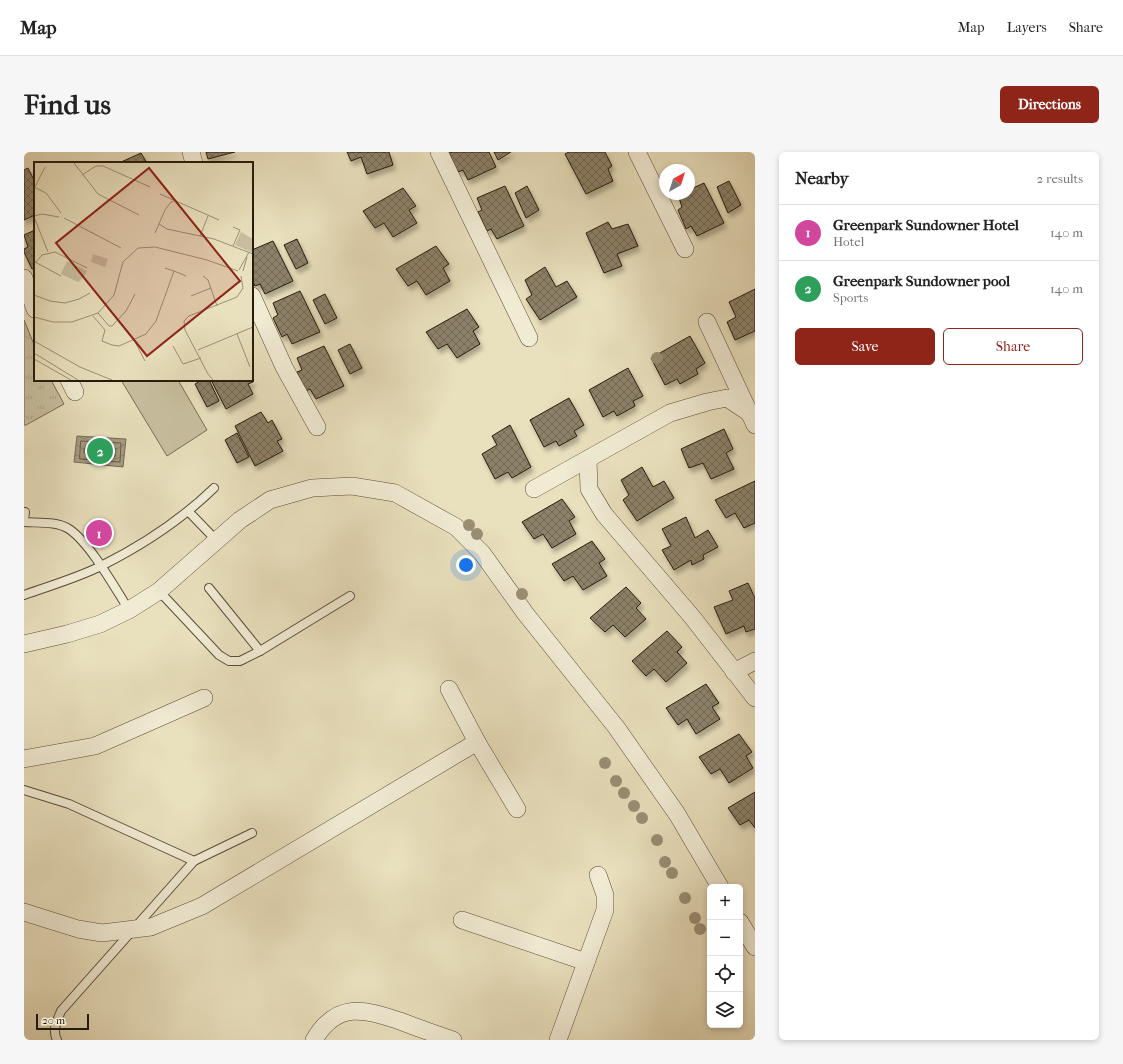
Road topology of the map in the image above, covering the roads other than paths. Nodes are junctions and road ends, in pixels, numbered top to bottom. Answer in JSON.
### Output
{"nodes":[{"id":1,"x":191,"y":152,"type":"edge"},
{"id":2,"x":439,"y":152,"type":"edge"},
{"id":3,"x":637,"y":152,"type":"edge"},
{"id":4,"x":194,"y":162,"type":"edge"},
{"id":5,"x":685,"y":249,"type":"dead end"},
{"id":6,"x":24,"y":278,"type":"edge"},
{"id":7,"x":253,"y":298,"type":"edge"},
{"id":8,"x":34,"y":306,"type":"edge"},
{"id":9,"x":707,"y":322,"type":"dead end"},
{"id":10,"x":528,"y":338,"type":"dead end"},
{"id":11,"x":752,"y":418,"type":"edge"},
{"id":12,"x":317,"y":427,"type":"dead end"},
{"id":13,"x":588,"y":459,"type":"junction"},
{"id":14,"x":214,"y":488,"type":"dead end"},
{"id":15,"x":534,"y":489,"type":"dead end"},
{"id":16,"x":24,"y":512,"type":"edge"},
{"id":17,"x":189,"y":512,"type":"junction"},
{"id":18,"x":24,"y":521,"type":"edge"},
{"id":19,"x":216,"y":540,"type":"junction"},
{"id":20,"x":100,"y":566,"type":"junction"},
{"id":21,"x":209,"y":588,"type":"dead end"},
{"id":22,"x":159,"y":591,"type":"junction"},
{"id":23,"x":24,"y":595,"type":"edge"},
{"id":24,"x":350,"y":596,"type":"dead end"},
{"id":25,"x":130,"y":610,"type":"junction"},
{"id":26,"x":24,"y":644,"type":"edge"},
{"id":27,"x":260,"y":651,"type":"junction"},
{"id":28,"x":755,"y":661,"type":"edge"},
{"id":29,"x":734,"y":672,"type":"junction"},
{"id":30,"x":449,"y":689,"type":"dead end"},
{"id":31,"x":204,"y":698,"type":"dead end"},
{"id":32,"x":755,"y":698,"type":"edge"},
{"id":33,"x":477,"y":742,"type":"junction"},
{"id":34,"x":24,"y":759,"type":"edge"},
{"id":35,"x":24,"y":790,"type":"edge"},
{"id":36,"x":517,"y":809,"type":"dead end"},
{"id":37,"x":252,"y":833,"type":"dead end"},
{"id":38,"x":194,"y":861,"type":"junction"},
{"id":39,"x":598,"y":875,"type":"dead end"},
{"id":40,"x":718,"y":884,"type":"edge"},
{"id":41,"x":24,"y":912,"type":"edge"},
{"id":42,"x":462,"y":920,"type":"dead end"},
{"id":43,"x":743,"y":927,"type":"edge"},
{"id":44,"x":134,"y":930,"type":"junction"},
{"id":45,"x":755,"y":947,"type":"edge"},
{"id":46,"x":586,"y":962,"type":"junction"},
{"id":47,"x":57,"y":1040,"type":"edge"},
{"id":48,"x":314,"y":1040,"type":"edge"},
{"id":49,"x":453,"y":1040,"type":"edge"},
{"id":50,"x":558,"y":1040,"type":"edge"}],
"edges":[{"from":1,"to":4,"type":"street"},
{"from":2,"to":10,"type":"street"},
{"from":3,"to":5,"type":"street"},
{"from":6,"to":8,"type":"street"},
{"from":7,"to":12,"type":"street"},
{"from":9,"to":11,"type":"street"},
{"from":11,"to":13,"type":"street"},
{"from":13,"to":15,"type":"street"},
{"from":13,"to":29,"type":"street"},
{"from":14,"to":17,"type":"lane"},
{"from":16,"to":18,"type":"lane"},
{"from":17,"to":19,"type":"lane"},
{"from":17,"to":20,"type":"lane"},
{"from":18,"to":20,"type":"lane"},
{"from":19,"to":22,"type":"street"},
{"from":19,"to":40,"type":"street"},
{"from":20,"to":23,"type":"lane"},
{"from":20,"to":25,"type":"lane"},
{"from":21,"to":27,"type":"lane"},
{"from":22,"to":25,"type":"street"},
{"from":22,"to":27,"type":"lane"},
{"from":24,"to":27,"type":"lane"},
{"from":25,"to":26,"type":"street"},
{"from":28,"to":29,"type":"street"},
{"from":29,"to":32,"type":"street"},
{"from":30,"to":33,"type":"street"},
{"from":31,"to":34,"type":"street"},
{"from":33,"to":36,"type":"street"},
{"from":33,"to":44,"type":"street"},
{"from":35,"to":38,"type":"lane"},
{"from":37,"to":38,"type":"lane"},
{"from":38,"to":44,"type":"lane"},
{"from":39,"to":46,"type":"street"},
{"from":41,"to":44,"type":"street"},
{"from":42,"to":46,"type":"street"},
{"from":43,"to":45,"type":"street"},
{"from":44,"to":47,"type":"lane"},
{"from":46,"to":50,"type":"street"},
{"from":48,"to":49,"type":"street"}]}
